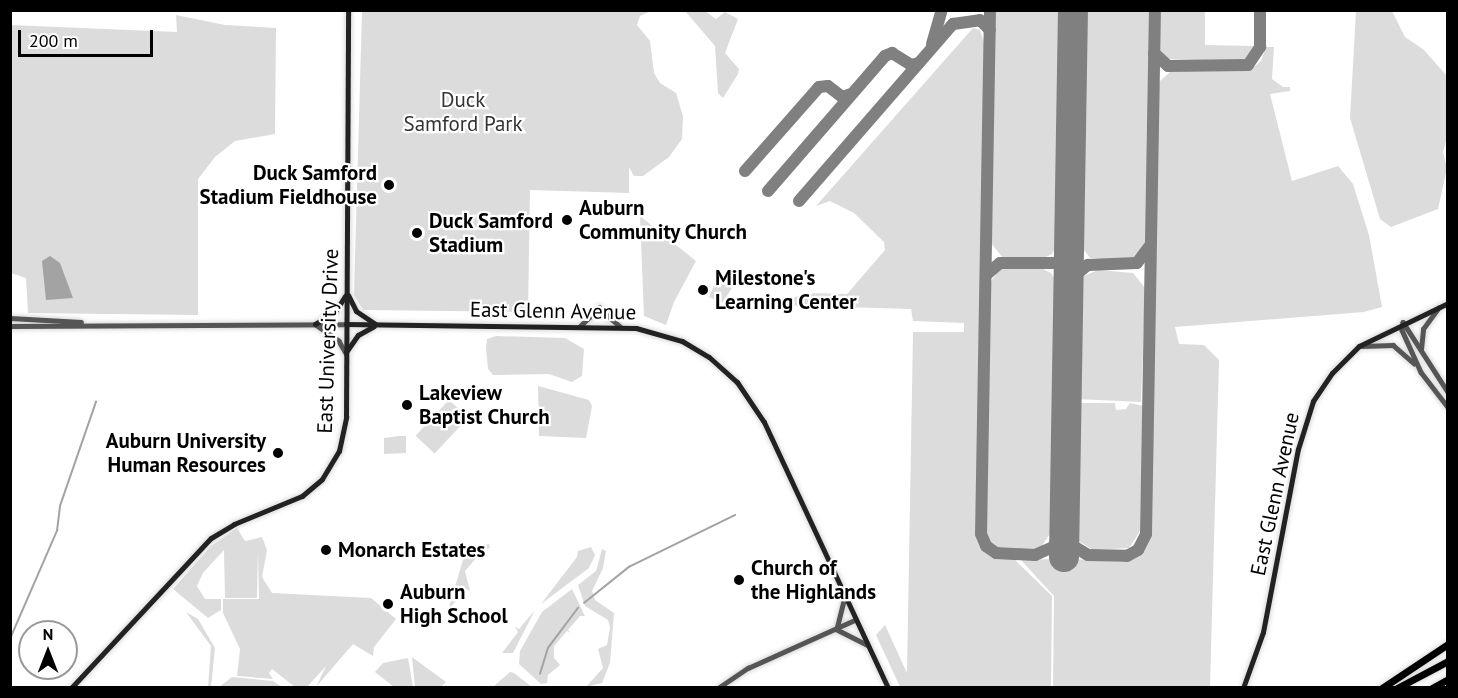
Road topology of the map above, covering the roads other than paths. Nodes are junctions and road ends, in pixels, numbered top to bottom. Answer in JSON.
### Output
{"nodes":[{"id":1,"x":348,"y":10,"type":"edge"},
{"id":2,"x":346,"y":292,"type":"junction"},
{"id":3,"x":1448,"y":303,"type":"edge"},
{"id":4,"x":1440,"y":306,"type":"junction"},
{"id":5,"x":10,"y":318,"type":"edge"},
{"id":6,"x":83,"y":322,"type":"junction"},
{"id":7,"x":1403,"y":322,"type":"junction"},
{"id":8,"x":315,"y":324,"type":"junction"},
{"id":9,"x":346,"y":324,"type":"junction"},
{"id":10,"x":376,"y":325,"type":"junction"},
{"id":11,"x":10,"y":326,"type":"edge"},
{"id":12,"x":579,"y":327,"type":"junction"},
{"id":13,"x":622,"y":327,"type":"junction"},
{"id":14,"x":1359,"y":346,"type":"junction"},
{"id":15,"x":346,"y":353,"type":"junction"},
{"id":16,"x":1422,"y":354,"type":"junction"},
{"id":17,"x":1421,"y":372,"type":"junction"},
{"id":18,"x":1448,"y":392,"type":"edge"},
{"id":19,"x":1448,"y":407,"type":"edge"},
{"id":20,"x":844,"y":596,"type":"junction"},
{"id":21,"x":855,"y":620,"type":"junction"},
{"id":22,"x":836,"y":629,"type":"junction"},
{"id":23,"x":1448,"y":644,"type":"edge"},
{"id":24,"x":867,"y":645,"type":"junction"},
{"id":25,"x":1448,"y":661,"type":"edge"},
{"id":26,"x":1448,"y":679,"type":"edge"},
{"id":27,"x":71,"y":687,"type":"edge"},
{"id":28,"x":718,"y":687,"type":"edge"},
{"id":29,"x":888,"y":687,"type":"edge"},
{"id":30,"x":1243,"y":687,"type":"edge"},
{"id":31,"x":1382,"y":687,"type":"edge"},
{"id":32,"x":1397,"y":687,"type":"edge"},
{"id":33,"x":1432,"y":687,"type":"edge"}],
"edges":[{"from":1,"to":2,"type":"main road","name":"East University Drive"},
{"from":2,"to":8,"type":"main road"},
{"from":2,"to":9,"type":"main road","name":"East University Drive"},
{"from":2,"to":10,"type":"main road"},
{"from":3,"to":4,"type":"main road","name":"East Glenn Avenue"},
{"from":4,"to":7,"type":"main road","name":"East Glenn Avenue"},
{"from":4,"to":16,"type":"street"},
{"from":5,"to":6,"type":"street","name":"East Glenn Avenue"},
{"from":6,"to":8,"type":"street","name":"East Glenn Avenue"},
{"from":6,"to":11,"type":"street","name":"East Glenn Avenue"},
{"from":7,"to":14,"type":"main road","name":"East Glenn Avenue"},
{"from":7,"to":16,"type":"street"},
{"from":7,"to":17,"type":"street"},
{"from":8,"to":9,"type":"street","name":"East Glenn Avenue"},
{"from":8,"to":15,"type":"street"},
{"from":9,"to":10,"type":"main road","name":"East Glenn Avenue"},
{"from":9,"to":15,"type":"main road","name":"East University Drive"},
{"from":10,"to":12,"type":"main road","name":"East Glenn Avenue"},
{"from":10,"to":15,"type":"main road"},
{"from":12,"to":13,"type":"main road","name":"East Glenn Avenue"},
{"from":12,"to":13,"type":"street"},
{"from":13,"to":20,"type":"main road","name":"East Glenn Avenue"},
{"from":14,"to":17,"type":"street"},
{"from":14,"to":30,"type":"main road","name":"East Glenn Avenue"},
{"from":15,"to":27,"type":"main road","name":"East University Drive"},
{"from":16,"to":18,"type":"street"},
{"from":17,"to":19,"type":"street"},
{"from":20,"to":21,"type":"main road","name":"East Glenn Avenue"},
{"from":20,"to":22,"type":"street"},
{"from":21,"to":22,"type":"street"},
{"from":21,"to":24,"type":"main road","name":"East Glenn Avenue"},
{"from":22,"to":24,"type":"street"},
{"from":22,"to":28,"type":"street"},
{"from":23,"to":31,"type":"highway"},
{"from":24,"to":29,"type":"main road","name":"East Glenn Avenue"},
{"from":25,"to":32,"type":"highway"},
{"from":26,"to":33,"type":"highway"}]}
